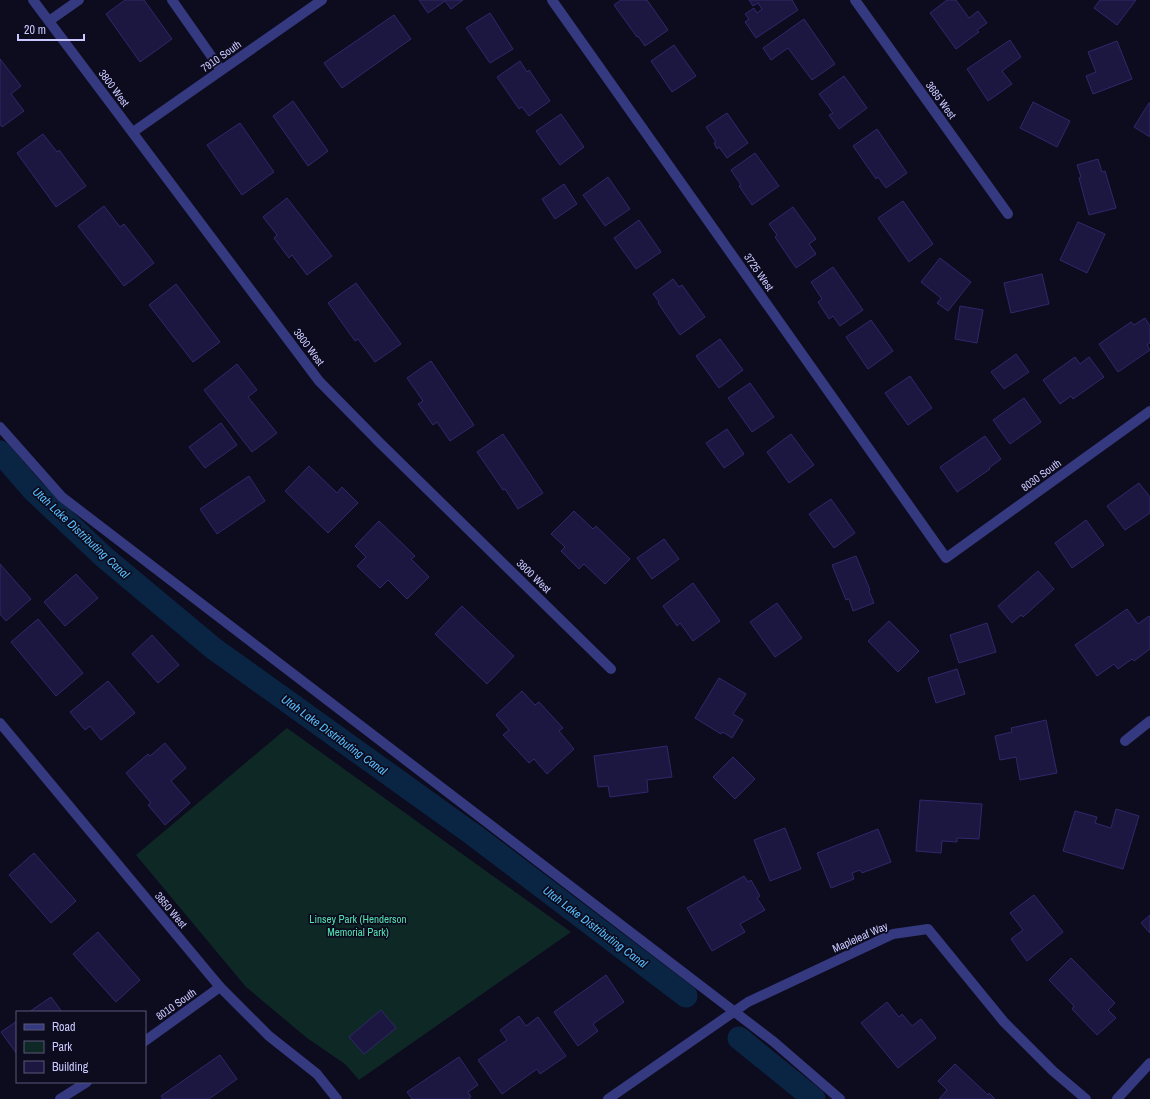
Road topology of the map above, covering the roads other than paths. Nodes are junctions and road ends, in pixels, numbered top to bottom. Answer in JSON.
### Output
{"nodes":[{"id":1,"x":79,"y":0,"type":"edge"},
{"id":2,"x":172,"y":0,"type":"edge"},
{"id":3,"x":322,"y":0,"type":"edge"},
{"id":4,"x":552,"y":0,"type":"edge"},
{"id":5,"x":855,"y":0,"type":"edge"},
{"id":6,"x":35,"y":1,"type":"edge"},
{"id":7,"x":49,"y":21,"type":"junction"},
{"id":8,"x":221,"y":70,"type":"junction"},
{"id":9,"x":133,"y":132,"type":"junction"},
{"id":10,"x":1008,"y":214,"type":"dead end"},
{"id":11,"x":1150,"y":411,"type":"edge"},
{"id":12,"x":0,"y":427,"type":"edge"},
{"id":13,"x":946,"y":558,"type":"joint"},
{"id":14,"x":611,"y":669,"type":"dead end"},
{"id":15,"x":1150,"y":721,"type":"edge"},
{"id":16,"x":0,"y":723,"type":"edge"},
{"id":17,"x":1125,"y":741,"type":"dead end"},
{"id":18,"x":220,"y":987,"type":"junction"},
{"id":19,"x":734,"y":1012,"type":"junction"},
{"id":20,"x":146,"y":1040,"type":"edge"},
{"id":21,"x":1150,"y":1064,"type":"edge"},
{"id":22,"x":85,"y":1083,"type":"edge"},
{"id":23,"x":60,"y":1099,"type":"edge"},
{"id":24,"x":336,"y":1099,"type":"edge"},
{"id":25,"x":608,"y":1099,"type":"edge"},
{"id":26,"x":840,"y":1099,"type":"edge"},
{"id":27,"x":1086,"y":1099,"type":"edge"},
{"id":28,"x":1117,"y":1099,"type":"edge"}],
"edges":[{"from":1,"to":7,"type":"street"},
{"from":2,"to":8,"type":"street"},
{"from":3,"to":8,"type":"street","name":"7910 South"},
{"from":4,"to":13,"type":"street","name":"3725 West"},
{"from":5,"to":10,"type":"street","name":"3685 West"},
{"from":6,"to":7,"type":"street","name":"3800 West"},
{"from":7,"to":9,"type":"street","name":"3800 West"},
{"from":8,"to":9,"type":"street","name":"7910 South"},
{"from":9,"to":14,"type":"street","name":"3800 West"},
{"from":11,"to":13,"type":"street","name":"8030 South"},
{"from":12,"to":19,"type":"street"},
{"from":15,"to":17,"type":"street"},
{"from":16,"to":18,"type":"street","name":"3850 West"},
{"from":18,"to":20,"type":"street","name":"8010 South"},
{"from":18,"to":24,"type":"street","name":"3850 West"},
{"from":19,"to":25,"type":"street","name":"Mapleleaf Way"},
{"from":19,"to":26,"type":"street"},
{"from":19,"to":27,"type":"street","name":"Mapleleaf Way"},
{"from":21,"to":28,"type":"street"},
{"from":22,"to":23,"type":"street"}]}
